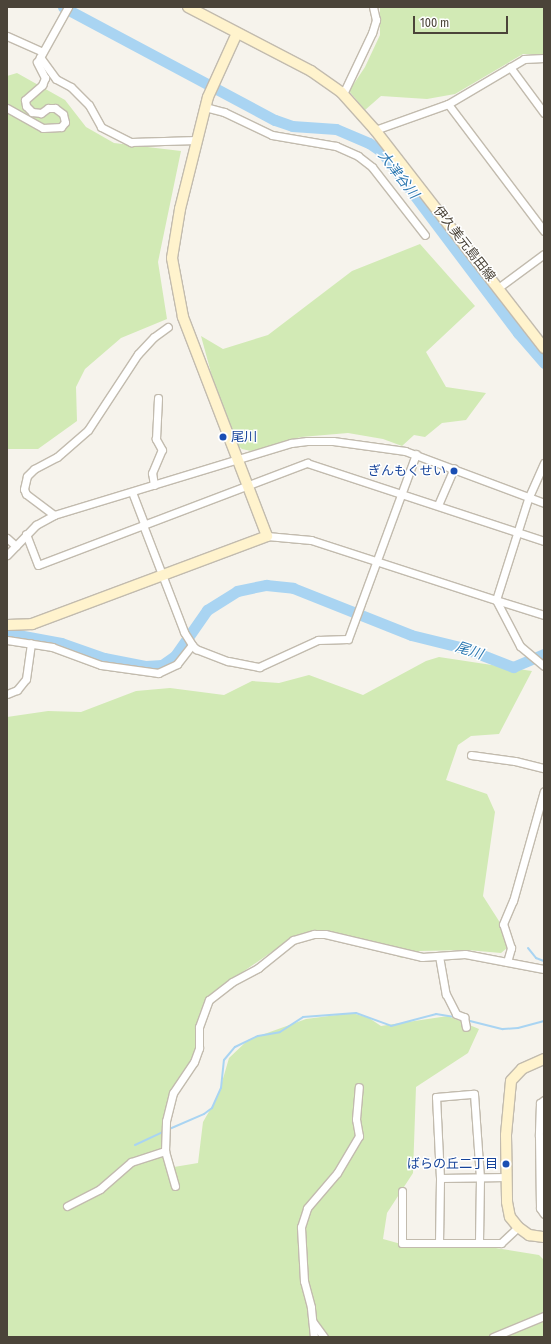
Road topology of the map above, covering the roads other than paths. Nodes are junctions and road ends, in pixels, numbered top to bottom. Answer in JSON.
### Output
{"nodes":[{"id":1,"x":188,"y":7,"type":"edge"},
{"id":2,"x":373,"y":7,"type":"edge"},
{"id":3,"x":66,"y":10,"type":"edge"},
{"id":4,"x":237,"y":33,"type":"junction"},
{"id":5,"x":7,"y":36,"type":"edge"},
{"id":6,"x":544,"y":58,"type":"edge"},
{"id":7,"x":39,"y":59,"type":"junction"},
{"id":8,"x":510,"y":67,"type":"junction"},
{"id":9,"x":343,"y":94,"type":"junction"},
{"id":10,"x":207,"y":102,"type":"junction"},
{"id":11,"x":448,"y":104,"type":"junction"},
{"id":12,"x":7,"y":108,"type":"edge"},
{"id":13,"x":544,"y":113,"type":"edge"},
{"id":14,"x":374,"y":130,"type":"junction"},
{"id":15,"x":197,"y":140,"type":"junction"},
{"id":16,"x":544,"y":231,"type":"edge"},
{"id":17,"x":425,"y":235,"type":"dead end"},
{"id":18,"x":544,"y":254,"type":"edge"},
{"id":19,"x":498,"y":288,"type":"junction"},
{"id":20,"x":168,"y":327,"type":"dead end"},
{"id":21,"x":544,"y":348,"type":"edge"},
{"id":22,"x":158,"y":398,"type":"dead end"},
{"id":23,"x":416,"y":454,"type":"junction"},
{"id":24,"x":238,"y":461,"type":"junction"},
{"id":25,"x":544,"y":463,"type":"edge"},
{"id":26,"x":454,"y":468,"type":"junction"},
{"id":27,"x":154,"y":485,"type":"junction"},
{"id":28,"x":247,"y":485,"type":"junction"},
{"id":29,"x":132,"y":492,"type":"junction"},
{"id":30,"x":402,"y":493,"type":"junction"},
{"id":31,"x":528,"y":499,"type":"junction"},
{"id":32,"x":544,"y":503,"type":"edge"},
{"id":33,"x":438,"y":505,"type":"junction"},
{"id":34,"x":54,"y":515,"type":"junction"},
{"id":35,"x":143,"y":525,"type":"junction"},
{"id":36,"x":518,"y":532,"type":"junction"},
{"id":37,"x":26,"y":534,"type":"junction"},
{"id":38,"x":267,"y":536,"type":"junction"},
{"id":39,"x":7,"y":538,"type":"edge"},
{"id":40,"x":544,"y":541,"type":"edge"},
{"id":41,"x":16,"y":546,"type":"junction"},
{"id":42,"x":7,"y":555,"type":"edge"},
{"id":43,"x":378,"y":562,"type":"junction"},
{"id":44,"x":162,"y":575,"type":"junction"},
{"id":45,"x":496,"y":600,"type":"junction"},
{"id":46,"x":544,"y":615,"type":"edge"},
{"id":47,"x":7,"y":625,"type":"edge"},
{"id":48,"x":7,"y":640,"type":"edge"},
{"id":49,"x":31,"y":643,"type":"junction"},
{"id":50,"x":191,"y":644,"type":"junction"},
{"id":51,"x":542,"y":665,"type":"edge"},
{"id":52,"x":7,"y":694,"type":"edge"},
{"id":53,"x":471,"y":755,"type":"dead end"},
{"id":54,"x":544,"y":768,"type":"edge"},
{"id":55,"x":544,"y":791,"type":"edge"},
{"id":56,"x":439,"y":956,"type":"junction"},
{"id":57,"x":507,"y":962,"type":"junction"},
{"id":58,"x":544,"y":969,"type":"edge"},
{"id":59,"x":466,"y":1027,"type":"dead end"},
{"id":60,"x":544,"y":1059,"type":"edge"},
{"id":61,"x":359,"y":1087,"type":"dead end"},
{"id":62,"x":544,"y":1100,"type":"edge"},
{"id":63,"x":165,"y":1151,"type":"junction"},
{"id":64,"x":507,"y":1177,"type":"junction"},
{"id":65,"x":440,"y":1178,"type":"junction"},
{"id":66,"x":480,"y":1178,"type":"junction"},
{"id":67,"x":175,"y":1186,"type":"dead end"},
{"id":68,"x":402,"y":1191,"type":"dead end"},
{"id":69,"x":66,"y":1206,"type":"dead end"},
{"id":70,"x":544,"y":1214,"type":"edge"},
{"id":71,"x":518,"y":1227,"type":"junction"},
{"id":72,"x":544,"y":1237,"type":"edge"},
{"id":73,"x":439,"y":1243,"type":"junction"},
{"id":74,"x":479,"y":1243,"type":"junction"},
{"id":75,"x":544,"y":1316,"type":"edge"},
{"id":76,"x":313,"y":1322,"type":"junction"},
{"id":77,"x":314,"y":1337,"type":"edge"},
{"id":78,"x":324,"y":1337,"type":"edge"},
{"id":79,"x":493,"y":1337,"type":"edge"}],
"edges":[{"from":1,"to":4,"type":"street","name":"伊久美元島田線"},
{"from":2,"to":9,"type":"street"},
{"from":3,"to":7,"type":"street"},
{"from":4,"to":9,"type":"street","name":"伊久美元島田線"},
{"from":4,"to":10,"type":"street"},
{"from":5,"to":7,"type":"street"},
{"from":6,"to":8,"type":"street"},
{"from":7,"to":12,"type":"street"},
{"from":7,"to":15,"type":"street"},
{"from":8,"to":11,"type":"street"},
{"from":8,"to":13,"type":"street"},
{"from":9,"to":14,"type":"street","name":"伊久美元島田線"},
{"from":10,"to":15,"type":"street"},
{"from":10,"to":17,"type":"street"},
{"from":11,"to":14,"type":"street"},
{"from":11,"to":16,"type":"street"},
{"from":14,"to":19,"type":"street","name":"伊久美元島田線"},
{"from":15,"to":24,"type":"street"},
{"from":18,"to":19,"type":"street"},
{"from":19,"to":21,"type":"street","name":"伊久美元島田線"},
{"from":20,"to":34,"type":"street"},
{"from":22,"to":27,"type":"street"},
{"from":23,"to":24,"type":"street"},
{"from":23,"to":26,"type":"street"},
{"from":23,"to":30,"type":"street"},
{"from":24,"to":27,"type":"street"},
{"from":24,"to":28,"type":"street"},
{"from":25,"to":31,"type":"street"},
{"from":26,"to":31,"type":"street"},
{"from":26,"to":33,"type":"street"},
{"from":27,"to":29,"type":"street"},
{"from":28,"to":30,"type":"street"},
{"from":28,"to":35,"type":"street"},
{"from":28,"to":38,"type":"street"},
{"from":29,"to":34,"type":"street"},
{"from":29,"to":35,"type":"street"},
{"from":30,"to":33,"type":"street"},
{"from":30,"to":43,"type":"street"},
{"from":31,"to":32,"type":"street"},
{"from":31,"to":36,"type":"street"},
{"from":33,"to":36,"type":"street"},
{"from":34,"to":37,"type":"street"},
{"from":35,"to":37,"type":"street"},
{"from":35,"to":44,"type":"street"},
{"from":36,"to":40,"type":"street"},
{"from":36,"to":45,"type":"street"},
{"from":37,"to":41,"type":"street"},
{"from":38,"to":43,"type":"street"},
{"from":38,"to":44,"type":"street"},
{"from":39,"to":41,"type":"street"},
{"from":41,"to":42,"type":"street"},
{"from":43,"to":45,"type":"street"},
{"from":43,"to":50,"type":"street"},
{"from":44,"to":47,"type":"street"},
{"from":44,"to":50,"type":"street"},
{"from":45,"to":46,"type":"street"},
{"from":45,"to":51,"type":"street"},
{"from":48,"to":49,"type":"street"},
{"from":49,"to":50,"type":"street"},
{"from":49,"to":52,"type":"street"},
{"from":53,"to":54,"type":"street"},
{"from":55,"to":57,"type":"street"},
{"from":56,"to":57,"type":"street"},
{"from":56,"to":59,"type":"street"},
{"from":56,"to":63,"type":"street"},
{"from":57,"to":58,"type":"street"},
{"from":60,"to":64,"type":"street"},
{"from":61,"to":76,"type":"street"},
{"from":62,"to":70,"type":"street"},
{"from":63,"to":67,"type":"street"},
{"from":63,"to":69,"type":"street"},
{"from":64,"to":66,"type":"street"},
{"from":64,"to":71,"type":"street"},
{"from":65,"to":66,"type":"street"},
{"from":65,"to":66,"type":"street"},
{"from":65,"to":73,"type":"street"},
{"from":66,"to":74,"type":"street"},
{"from":68,"to":73,"type":"street"},
{"from":71,"to":72,"type":"street"},
{"from":71,"to":74,"type":"street"},
{"from":73,"to":74,"type":"street"},
{"from":75,"to":79,"type":"street"},
{"from":76,"to":77,"type":"street"},
{"from":76,"to":78,"type":"street"}]}
